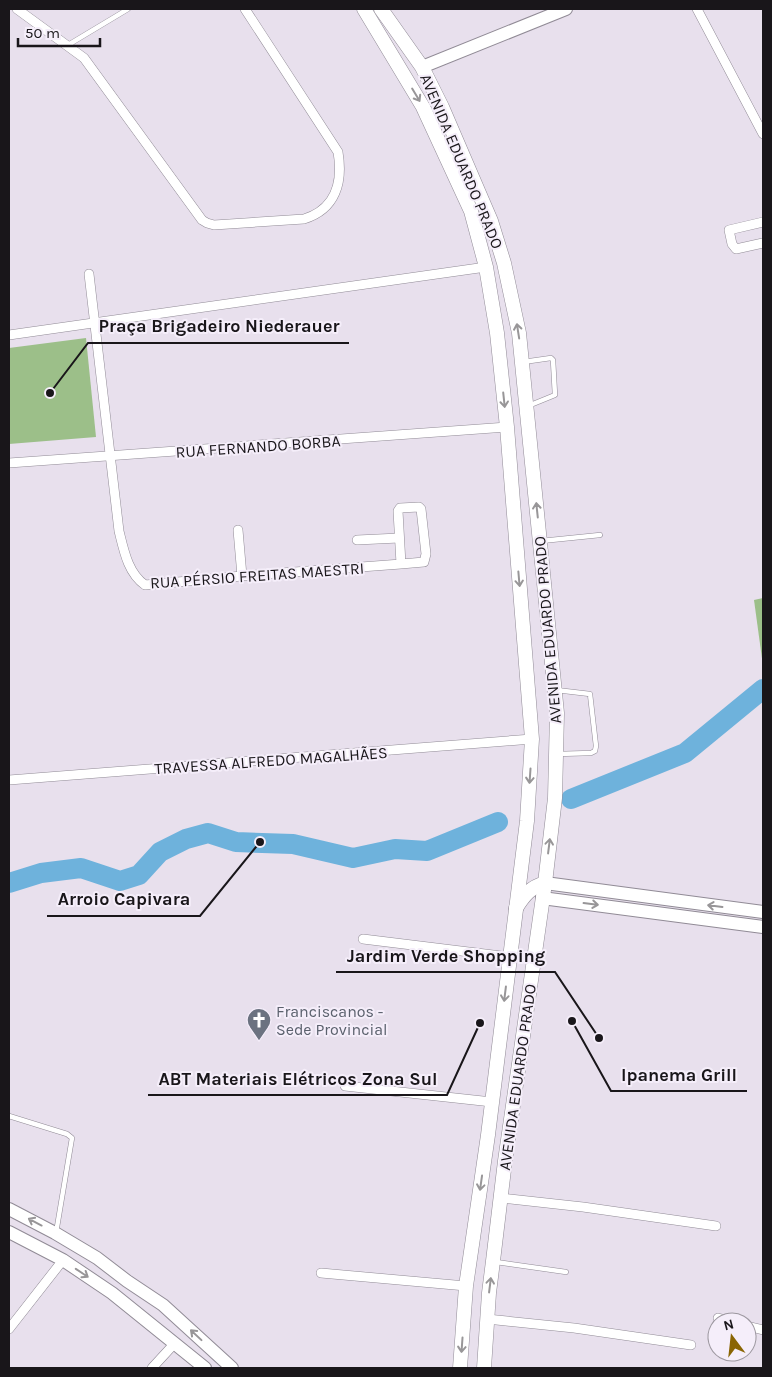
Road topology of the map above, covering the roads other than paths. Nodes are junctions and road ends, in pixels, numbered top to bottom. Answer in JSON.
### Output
{"nodes":[{"id":1,"x":17,"y":9,"type":"edge"},
{"id":2,"x":128,"y":9,"type":"edge"},
{"id":3,"x":245,"y":9,"type":"edge"},
{"id":4,"x":364,"y":9,"type":"edge"},
{"id":5,"x":381,"y":9,"type":"edge"},
{"id":6,"x":566,"y":9,"type":"edge"},
{"id":7,"x":697,"y":9,"type":"edge"},
{"id":8,"x":379,"y":35,"type":"junction"},
{"id":9,"x":68,"y":45,"type":"junction"},
{"id":10,"x":422,"y":67,"type":"junction"},
{"id":11,"x":404,"y":76,"type":"junction"},
{"id":12,"x":763,"y":134,"type":"edge"},
{"id":13,"x":763,"y":222,"type":"edge"},
{"id":14,"x":763,"y":243,"type":"edge"},
{"id":15,"x":486,"y":266,"type":"junction"},
{"id":16,"x":90,"y":274,"type":"dead end"},
{"id":17,"x":96,"y":322,"type":"junction"},
{"id":18,"x":9,"y":334,"type":"edge"},
{"id":19,"x":522,"y":363,"type":"junction"},
{"id":20,"x":526,"y":407,"type":"junction"},
{"id":21,"x":507,"y":427,"type":"junction"},
{"id":22,"x":111,"y":457,"type":"junction"},
{"id":23,"x":9,"y":463,"type":"edge"},
{"id":24,"x":238,"y":530,"type":"dead end"},
{"id":25,"x":600,"y":535,"type":"dead end"},
{"id":26,"x":399,"y":538,"type":"junction"},
{"id":27,"x":357,"y":540,"type":"dead end"},
{"id":28,"x":540,"y":542,"type":"junction"},
{"id":29,"x":401,"y":564,"type":"junction"},
{"id":30,"x":242,"y":576,"type":"junction"},
{"id":31,"x":554,"y":690,"type":"junction"},
{"id":32,"x":532,"y":739,"type":"junction"},
{"id":33,"x":556,"y":754,"type":"junction"},
{"id":34,"x":9,"y":780,"type":"edge"},
{"id":35,"x":545,"y":883,"type":"junction"},
{"id":36,"x":636,"y":896,"type":"junction"},
{"id":37,"x":542,"y":898,"type":"junction"},
{"id":38,"x":664,"y":899,"type":"junction"},
{"id":39,"x":634,"y":910,"type":"junction"},
{"id":40,"x":515,"y":911,"type":"junction"},
{"id":41,"x":763,"y":912,"type":"edge"},
{"id":42,"x":662,"y":914,"type":"junction"},
{"id":43,"x":763,"y":927,"type":"edge"},
{"id":44,"x":363,"y":939,"type":"dead end"},
{"id":45,"x":510,"y":957,"type":"junction"},
{"id":46,"x":345,"y":1086,"type":"dead end"},
{"id":47,"x":492,"y":1102,"type":"junction"},
{"id":48,"x":9,"y":1116,"type":"edge"},
{"id":49,"x":488,"y":1135,"type":"junction"},
{"id":50,"x":505,"y":1161,"type":"junction"},
{"id":51,"x":501,"y":1198,"type":"junction"},
{"id":52,"x":9,"y":1209,"type":"edge"},
{"id":53,"x":716,"y":1226,"type":"dead end"},
{"id":54,"x":9,"y":1232,"type":"edge"},
{"id":55,"x":55,"y":1233,"type":"junction"},
{"id":56,"x":63,"y":1260,"type":"junction"},
{"id":57,"x":493,"y":1261,"type":"junction"},
{"id":58,"x":566,"y":1272,"type":"dead end"},
{"id":59,"x":321,"y":1273,"type":"dead end"},
{"id":60,"x":466,"y":1286,"type":"junction"},
{"id":61,"x":487,"y":1319,"type":"junction"},
{"id":62,"x":9,"y":1329,"type":"edge"},
{"id":63,"x":175,"y":1343,"type":"junction"},
{"id":64,"x":691,"y":1345,"type":"dead end"},
{"id":65,"x":152,"y":1368,"type":"edge"},
{"id":66,"x":205,"y":1368,"type":"edge"},
{"id":67,"x":232,"y":1368,"type":"edge"},
{"id":68,"x":460,"y":1368,"type":"edge"},
{"id":69,"x":484,"y":1368,"type":"edge"}],
"edges":[{"from":1,"to":9,"type":"street"},
{"from":2,"to":9,"type":"lane"},
{"from":3,"to":9,"type":"street"},
{"from":4,"to":8,"type":"main road","name":"AVENIDA EDUARDO PRADO"},
{"from":5,"to":10,"type":"main road","name":"AVENIDA EDUARDO PRADO"},
{"from":6,"to":10,"type":"street"},
{"from":7,"to":12,"type":"street"},
{"from":8,"to":10,"type":"main road"},
{"from":8,"to":11,"type":"main road","name":"AVENIDA EDUARDO PRADO"},
{"from":10,"to":11,"type":"main road"},
{"from":19,"to":10,"type":"main road","name":"AVENIDA EDUARDO PRADO","one_way":true},
{"from":11,"to":15,"type":"main road","name":"AVENIDA EDUARDO PRADO","one_way":true},
{"from":13,"to":14,"type":"street"},
{"from":15,"to":17,"type":"street"},
{"from":15,"to":21,"type":"main road","name":"AVENIDA EDUARDO PRADO","one_way":true},
{"from":16,"to":17,"type":"street","name":"RUA PÉRSIO FREITAS MAESTRI"},
{"from":17,"to":18,"type":"street"},
{"from":17,"to":22,"type":"street","name":"RUA PÉRSIO FREITAS MAESTRI"},
{"from":19,"to":20,"type":"main road","name":"AVENIDA EDUARDO PRADO"},
{"from":19,"to":20,"type":"lane"},
{"from":28,"to":20,"type":"main road","name":"AVENIDA EDUARDO PRADO","one_way":true},
{"from":21,"to":22,"type":"street","name":"RUA FERNANDO BORBA"},
{"from":21,"to":32,"type":"main road","name":"AVENIDA EDUARDO PRADO","one_way":true},
{"from":22,"to":23,"type":"street","name":"RUA FERNANDO BORBA"},
{"from":22,"to":30,"type":"street","name":"RUA PÉRSIO FREITAS MAESTRI"},
{"from":24,"to":30,"type":"street"},
{"from":25,"to":28,"type":"lane"},
{"from":26,"to":27,"type":"street"},
{"from":26,"to":29,"type":"street","name":"RUA PÉRSIO FREITAS MAESTRI"},
{"from":26,"to":29,"type":"street","name":"RUA PÉRSIO FREITAS MAESTRI"},
{"from":28,"to":31,"type":"main road","name":"AVENIDA EDUARDO PRADO"},
{"from":29,"to":30,"type":"street","name":"RUA PÉRSIO FREITAS MAESTRI"},
{"from":31,"to":33,"type":"main road","name":"AVENIDA EDUARDO PRADO"},
{"from":31,"to":33,"type":"lane"},
{"from":32,"to":34,"type":"street","name":"TRAVESSA ALFREDO MAGALHÃES"},
{"from":32,"to":40,"type":"main road","name":"AVENIDA EDUARDO PRADO","one_way":true},
{"from":35,"to":33,"type":"main road","name":"AVENIDA EDUARDO PRADO","one_way":true},
{"from":35,"to":36,"type":"street"},
{"from":35,"to":37,"type":"main road","name":"AVENIDA EDUARDO PRADO"},
{"from":35,"to":40,"type":"main road"},
{"from":36,"to":38,"type":"street"},
{"from":36,"to":39,"type":"street"},
{"from":37,"to":39,"type":"street","one_way":true},
{"from":37,"to":50,"type":"main road","name":"AVENIDA EDUARDO PRADO"},
{"from":41,"to":38,"type":"street","one_way":true},
{"from":38,"to":42,"type":"street"},
{"from":39,"to":42,"type":"street"},
{"from":40,"to":45,"type":"main road","name":"AVENIDA EDUARDO PRADO"},
{"from":42,"to":43,"type":"street"},
{"from":44,"to":45,"type":"street"},
{"from":45,"to":47,"type":"main road","name":"AVENIDA EDUARDO PRADO","one_way":true},
{"from":46,"to":47,"type":"street"},
{"from":47,"to":49,"type":"main road","name":"AVENIDA EDUARDO PRADO"},
{"from":48,"to":55,"type":"lane"},
{"from":49,"to":50,"type":"main road"},
{"from":49,"to":60,"type":"main road","name":"AVENIDA EDUARDO PRADO","one_way":true},
{"from":50,"to":51,"type":"main road","name":"AVENIDA EDUARDO PRADO"},
{"from":51,"to":53,"type":"street"},
{"from":51,"to":57,"type":"main road","name":"AVENIDA EDUARDO PRADO"},
{"from":55,"to":52,"type":"street","one_way":true},
{"from":54,"to":56,"type":"street"},
{"from":67,"to":55,"type":"street","one_way":true},
{"from":56,"to":62,"type":"street"},
{"from":56,"to":63,"type":"street","one_way":true},
{"from":57,"to":58,"type":"lane"},
{"from":61,"to":57,"type":"main road","name":"AVENIDA EDUARDO PRADO","one_way":true},
{"from":59,"to":60,"type":"street"},
{"from":60,"to":68,"type":"main road","name":"AVENIDA EDUARDO PRADO","one_way":true},
{"from":61,"to":64,"type":"street"},
{"from":61,"to":69,"type":"main road","name":"AVENIDA EDUARDO PRADO"},
{"from":63,"to":65,"type":"street"},
{"from":63,"to":66,"type":"street"}]}
